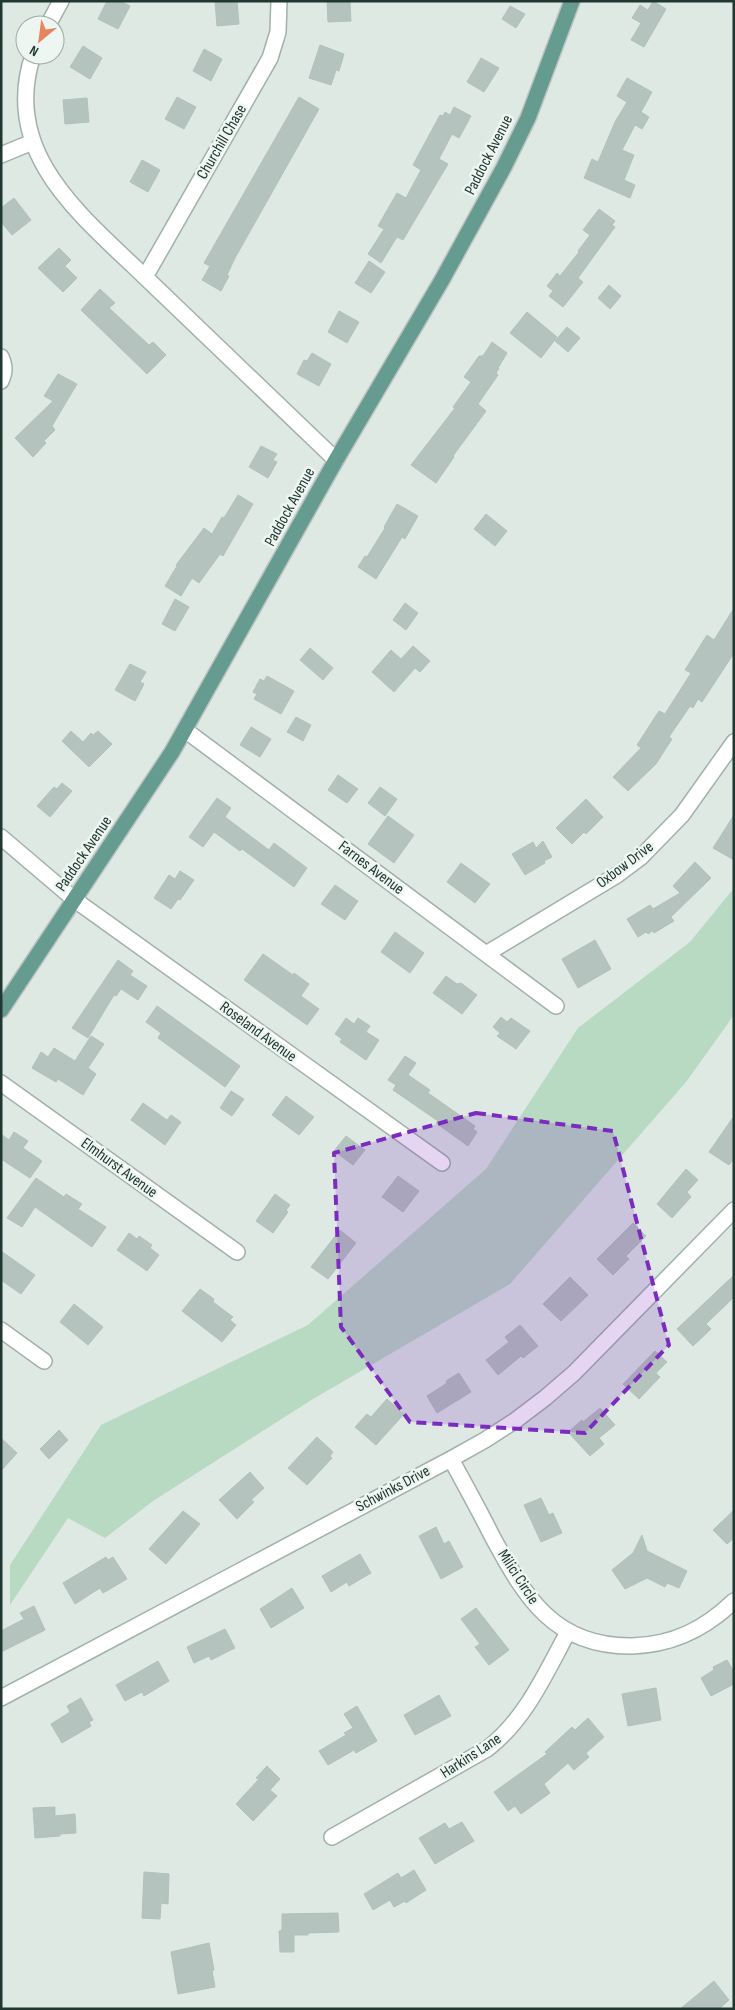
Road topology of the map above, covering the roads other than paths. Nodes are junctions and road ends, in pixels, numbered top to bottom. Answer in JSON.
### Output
{"nodes":[{"id":1,"x":60,"y":1,"type":"edge"},
{"id":2,"x":278,"y":1,"type":"edge"},
{"id":3,"x":572,"y":1,"type":"edge"},
{"id":4,"x":53,"y":15,"type":"edge"},
{"id":5,"x":29,"y":65,"type":"edge"},
{"id":6,"x":30,"y":144,"type":"junction"},
{"id":7,"x":1,"y":155,"type":"edge"},
{"id":8,"x":146,"y":277,"type":"junction"},
{"id":9,"x":1,"y":356,"type":"edge"},
{"id":10,"x":1,"y":382,"type":"edge"},
{"id":11,"x":336,"y":460,"type":"junction"},
{"id":12,"x":185,"y":730,"type":"junction"},
{"id":13,"x":734,"y":742,"type":"edge"},
{"id":14,"x":1,"y":837,"type":"edge"},
{"id":15,"x":75,"y":900,"type":"junction"},
{"id":16,"x":486,"y":954,"type":"junction"},
{"id":17,"x":556,"y":1006,"type":"dead end"},
{"id":18,"x":1,"y":1010,"type":"edge"},
{"id":19,"x":1,"y":1083,"type":"edge"},
{"id":20,"x":442,"y":1163,"type":"dead end"},
{"id":21,"x":734,"y":1210,"type":"edge"},
{"id":22,"x":237,"y":1252,"type":"dead end"},
{"id":23,"x":1,"y":1330,"type":"edge"},
{"id":24,"x":44,"y":1361,"type":"dead end"},
{"id":25,"x":451,"y":1459,"type":"junction"},
{"id":26,"x":734,"y":1601,"type":"edge"},
{"id":27,"x":568,"y":1632,"type":"junction"},
{"id":28,"x":1,"y":1698,"type":"edge"},
{"id":29,"x":332,"y":1837,"type":"dead end"}],
"edges":[{"from":1,"to":4,"type":"street"},
{"from":2,"to":8,"type":"street","name":"Churchill Chase"},
{"from":3,"to":11,"type":"main road","name":"Paddock Avenue"},
{"from":5,"to":6,"type":"street"},
{"from":6,"to":7,"type":"street"},
{"from":6,"to":8,"type":"street"},
{"from":8,"to":11,"type":"street"},
{"from":9,"to":10,"type":"street"},
{"from":11,"to":12,"type":"main road","name":"Paddock Avenue"},
{"from":12,"to":15,"type":"main road","name":"Paddock Avenue"},
{"from":12,"to":16,"type":"street","name":"Farnes Avenue"},
{"from":13,"to":16,"type":"street","name":"Oxbow Drive"},
{"from":14,"to":15,"type":"street","name":"Roseland Avenue"},
{"from":15,"to":18,"type":"main road","name":"Paddock Avenue"},
{"from":15,"to":20,"type":"street","name":"Roseland Avenue"},
{"from":16,"to":17,"type":"street","name":"Farnes Avenue"},
{"from":19,"to":22,"type":"street","name":"Elmhurst Avenue"},
{"from":21,"to":25,"type":"street","name":"Schwinks Drive"},
{"from":23,"to":24,"type":"street"},
{"from":25,"to":27,"type":"street","name":"Milici Circle"},
{"from":25,"to":28,"type":"street","name":"Schwinks Drive"},
{"from":26,"to":27,"type":"street","name":"Milici Circle"},
{"from":27,"to":29,"type":"street","name":"Harkins Lane"}]}
